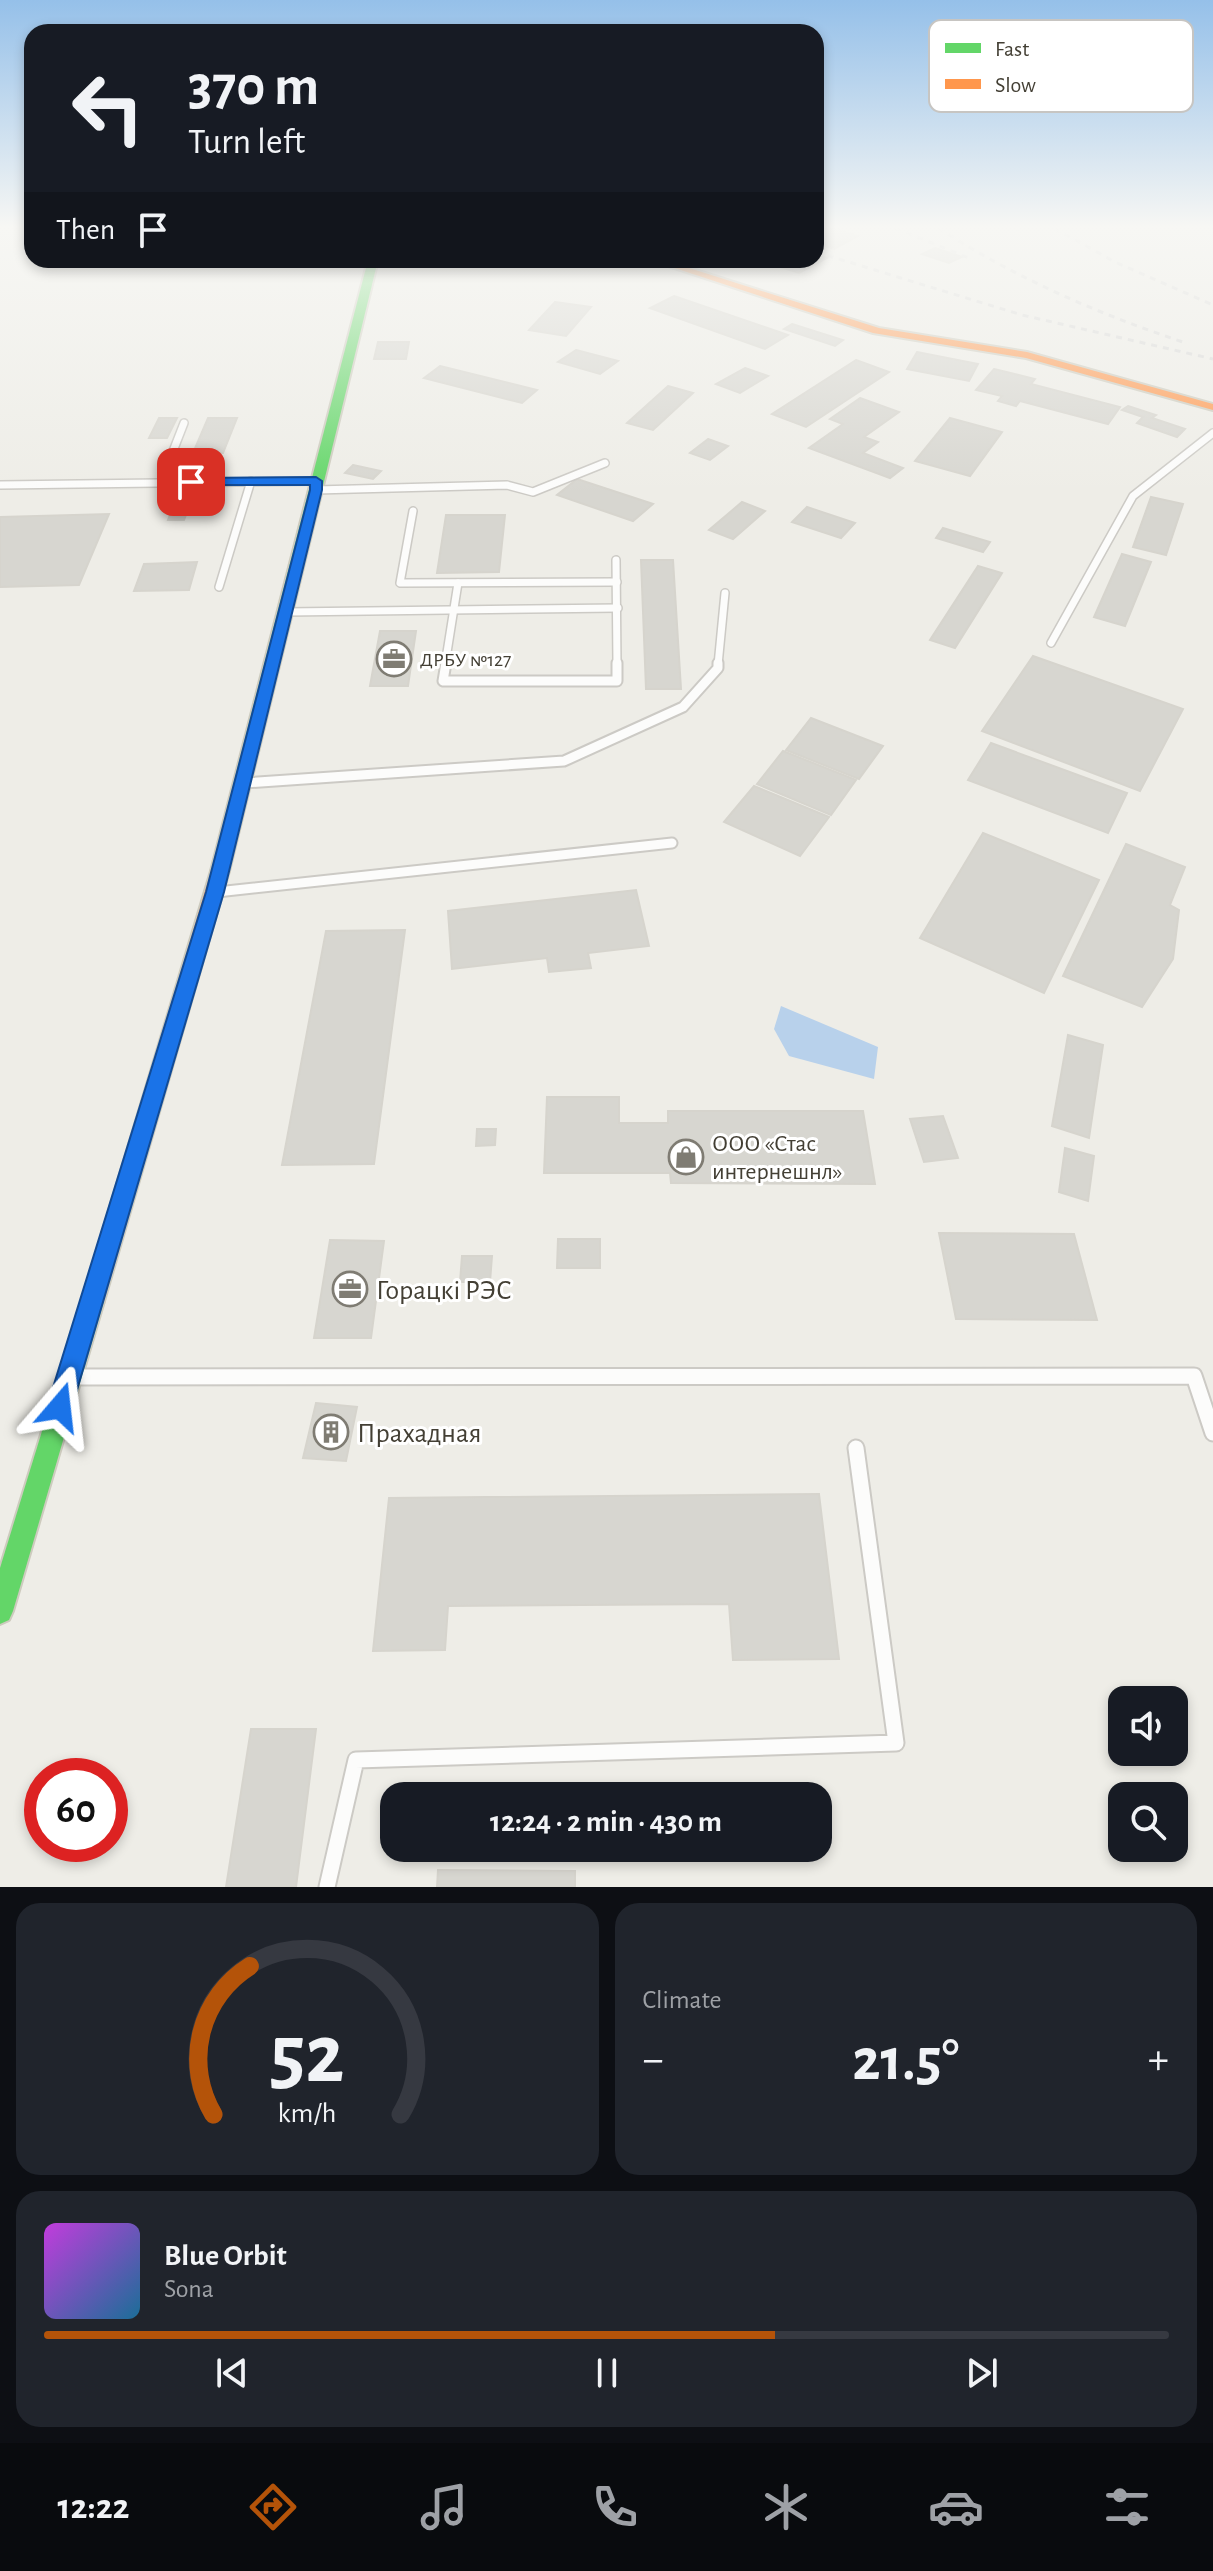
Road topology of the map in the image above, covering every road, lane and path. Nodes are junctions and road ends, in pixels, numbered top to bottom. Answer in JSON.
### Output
{"nodes":[{"id":1,"x":359,"y":316,"type":"edge"},
{"id":2,"x":830,"y":316,"type":"edge"},
{"id":3,"x":1213,"y":407,"type":"edge"},
{"id":4,"x":184,"y":423,"type":"dead end"},
{"id":5,"x":1213,"y":433,"type":"edge"},
{"id":6,"x":605,"y":463,"type":"dead end"},
{"id":7,"x":251,"y":481,"type":"junction"},
{"id":8,"x":161,"y":482,"type":"junction"},
{"id":9,"x":0,"y":485,"type":"edge"},
{"id":10,"x":316,"y":486,"type":"junction"},
{"id":11,"x":413,"y":511,"type":"dead end"},
{"id":12,"x":616,"y":560,"type":"dead end"},
{"id":13,"x":617,"y":582,"type":"junction"},
{"id":14,"x":458,"y":583,"type":"junction"},
{"id":15,"x":219,"y":587,"type":"dead end"},
{"id":16,"x":725,"y":593,"type":"dead end"},
{"id":17,"x":618,"y":608,"type":"junction"},
{"id":18,"x":455,"y":609,"type":"junction"},
{"id":19,"x":287,"y":612,"type":"junction"},
{"id":20,"x":1051,"y":643,"type":"dead end"},
{"id":21,"x":243,"y":783,"type":"junction"},
{"id":22,"x":672,"y":843,"type":"dead end"},
{"id":23,"x":215,"y":892,"type":"junction"},
{"id":24,"x":68,"y":1377,"type":"junction"},
{"id":25,"x":1213,"y":1433,"type":"edge"},
{"id":26,"x":856,"y":1448,"type":"dead end"},
{"id":27,"x":0,"y":1611,"type":"edge"},
{"id":28,"x":327,"y":1887,"type":"edge"}],
"edges":[{"from":1,"to":10,"type":"main road"},
{"from":2,"to":3,"type":"main road"},
{"from":4,"to":8,"type":"lane"},
{"from":5,"to":20,"type":"lane"},
{"from":6,"to":10,"type":"lane"},
{"from":7,"to":8,"type":"lane"},
{"from":7,"to":10,"type":"lane"},
{"from":7,"to":15,"type":"lane"},
{"from":8,"to":9,"type":"lane"},
{"from":10,"to":19,"type":"main road"},
{"from":11,"to":14,"type":"lane"},
{"from":12,"to":13,"type":"lane"},
{"from":13,"to":14,"type":"lane"},
{"from":13,"to":17,"type":"lane"},
{"from":14,"to":18,"type":"lane"},
{"from":16,"to":21,"type":"lane"},
{"from":17,"to":18,"type":"lane"},
{"from":17,"to":18,"type":"lane"},
{"from":18,"to":19,"type":"lane"},
{"from":19,"to":21,"type":"main road"},
{"from":21,"to":23,"type":"main road"},
{"from":22,"to":23,"type":"lane"},
{"from":23,"to":24,"type":"main road"},
{"from":24,"to":25,"type":"lane"},
{"from":24,"to":27,"type":"main road"},
{"from":26,"to":28,"type":"lane"}]}
